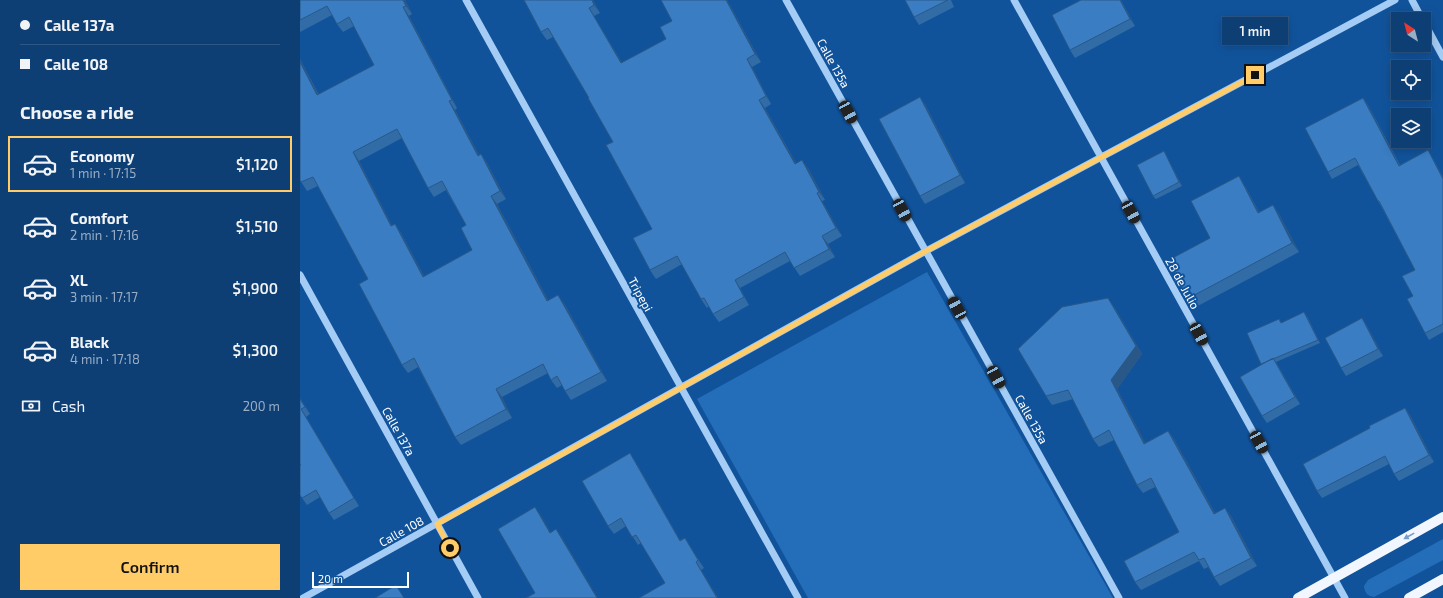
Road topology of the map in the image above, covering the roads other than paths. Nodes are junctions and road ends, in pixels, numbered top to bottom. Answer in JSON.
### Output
{"nodes":[{"id":1,"x":466,"y":0,"type":"edge"},
{"id":2,"x":786,"y":0,"type":"edge"},
{"id":3,"x":1014,"y":0,"type":"edge"},
{"id":4,"x":1395,"y":0,"type":"edge"},
{"id":5,"x":1412,"y":0,"type":"edge"},
{"id":6,"x":1418,"y":12,"type":"edge"},
{"id":7,"x":1431,"y":35,"type":"edge"},
{"id":8,"x":1443,"y":57,"type":"edge"},
{"id":9,"x":1101,"y":157,"type":"junction"},
{"id":10,"x":926,"y":251,"type":"junction"},
{"id":11,"x":300,"y":274,"type":"edge"},
{"id":12,"x":681,"y":387,"type":"junction"},
{"id":13,"x":1443,"y":518,"type":"edge"},
{"id":14,"x":437,"y":524,"type":"junction"},
{"id":15,"x":1334,"y":578,"type":"junction"},
{"id":16,"x":1443,"y":579,"type":"edge"},
{"id":17,"x":303,"y":598,"type":"edge"},
{"id":18,"x":478,"y":598,"type":"edge"},
{"id":19,"x":798,"y":598,"type":"edge"},
{"id":20,"x":1119,"y":598,"type":"edge"},
{"id":21,"x":1298,"y":598,"type":"edge"},
{"id":22,"x":1345,"y":598,"type":"edge"},
{"id":23,"x":1409,"y":598,"type":"edge"}],
"edges":[{"from":1,"to":12,"type":"street","name":"Tripepi"},
{"from":2,"to":10,"type":"street","name":"Calle 135a"},
{"from":3,"to":9,"type":"street","name":"28 de Julio"},
{"from":4,"to":9,"type":"street","name":"Calle 108"},
{"from":5,"to":6,"type":"street"},
{"from":7,"to":8,"type":"street"},
{"from":9,"to":10,"type":"street","name":"Calle 108"},
{"from":9,"to":15,"type":"street","name":"28 de Julio"},
{"from":10,"to":12,"type":"street","name":"Calle 108"},
{"from":10,"to":20,"type":"street","name":"Calle 135a"},
{"from":11,"to":14,"type":"street","name":"Calle 137a"},
{"from":12,"to":14,"type":"street","name":"Calle 108"},
{"from":12,"to":19,"type":"street","name":"Tripepi"},
{"from":13,"to":15,"type":"main road","one_way":true},
{"from":14,"to":17,"type":"street","name":"Calle 108"},
{"from":14,"to":18,"type":"street","name":"Calle 137a"},
{"from":15,"to":21,"type":"main road"},
{"from":15,"to":22,"type":"street","name":"28 de Julio"},
{"from":16,"to":23,"type":"main road"}]}
